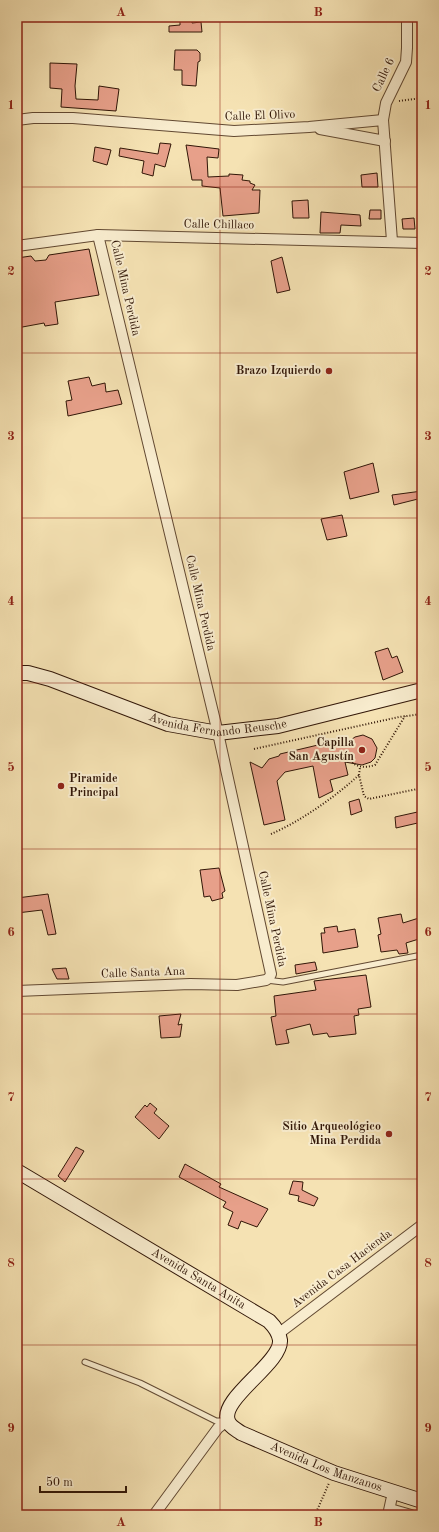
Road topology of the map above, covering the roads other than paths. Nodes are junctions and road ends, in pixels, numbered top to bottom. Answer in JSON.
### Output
{"nodes":[{"id":1,"x":407,"y":17,"type":"edge"},
{"id":2,"x":17,"y":120,"type":"edge"},
{"id":3,"x":383,"y":120,"type":"junction"},
{"id":4,"x":309,"y":127,"type":"junction"},
{"id":5,"x":385,"y":141,"type":"junction"},
{"id":6,"x":98,"y":235,"type":"junction"},
{"id":7,"x":392,"y":241,"type":"junction"},
{"id":8,"x":422,"y":243,"type":"edge"},
{"id":9,"x":17,"y":246,"type":"edge"},
{"id":10,"x":17,"y":673,"type":"edge"},
{"id":11,"x":422,"y":690,"type":"edge"},
{"id":12,"x":218,"y":733,"type":"junction"},
{"id":13,"x":422,"y":955,"type":"edge"},
{"id":14,"x":268,"y":979,"type":"junction"},
{"id":15,"x":17,"y":991,"type":"edge"},
{"id":16,"x":17,"y":1171,"type":"edge"},
{"id":17,"x":422,"y":1225,"type":"edge"},
{"id":18,"x":278,"y":1334,"type":"junction"},
{"id":19,"x":85,"y":1362,"type":"dead end"},
{"id":20,"x":230,"y":1424,"type":"junction"},
{"id":21,"x":393,"y":1492,"type":"junction"},
{"id":22,"x":422,"y":1501,"type":"edge"},
{"id":23,"x":389,"y":1512,"type":"edge"},
{"id":24,"x":154,"y":1515,"type":"edge"},
{"id":25,"x":411,"y":1515,"type":"edge"}],
"edges":[{"from":1,"to":3,"type":"street","name":"Calle 6"},
{"from":2,"to":4,"type":"street","name":"Calle El Olivo"},
{"from":3,"to":4,"type":"street","name":"Calle El Olivo"},
{"from":3,"to":5,"type":"street"},
{"from":4,"to":5,"type":"street"},
{"from":5,"to":7,"type":"street"},
{"from":6,"to":7,"type":"street","name":"Calle Chillaco"},
{"from":6,"to":9,"type":"street","name":"Calle Chillaco"},
{"from":6,"to":12,"type":"street","name":"Calle Mina Perdida"},
{"from":7,"to":8,"type":"street","name":"Calle Chillaco"},
{"from":10,"to":12,"type":"street","name":"Avenida Fernando Reusche"},
{"from":11,"to":12,"type":"street","name":"Avenida Fernando Reusche"},
{"from":12,"to":14,"type":"street","name":"Calle Mina Perdida"},
{"from":13,"to":14,"type":"lane"},
{"from":14,"to":15,"type":"street","name":"Calle Santa Ana"},
{"from":16,"to":18,"type":"street","name":"Avenida Santa Anita"},
{"from":17,"to":18,"type":"street","name":"Avenida Casa Hacienda"},
{"from":18,"to":20,"type":"street"},
{"from":19,"to":20,"type":"lane"},
{"from":20,"to":21,"type":"street","name":"Avenida Los Manzanos"},
{"from":20,"to":24,"type":"street"},
{"from":21,"to":22,"type":"street","name":"Avenida Los Manzanos"},
{"from":21,"to":23,"type":"street"},
{"from":23,"to":25,"type":"street","name":"Avenida Los Manzanos"}]}
